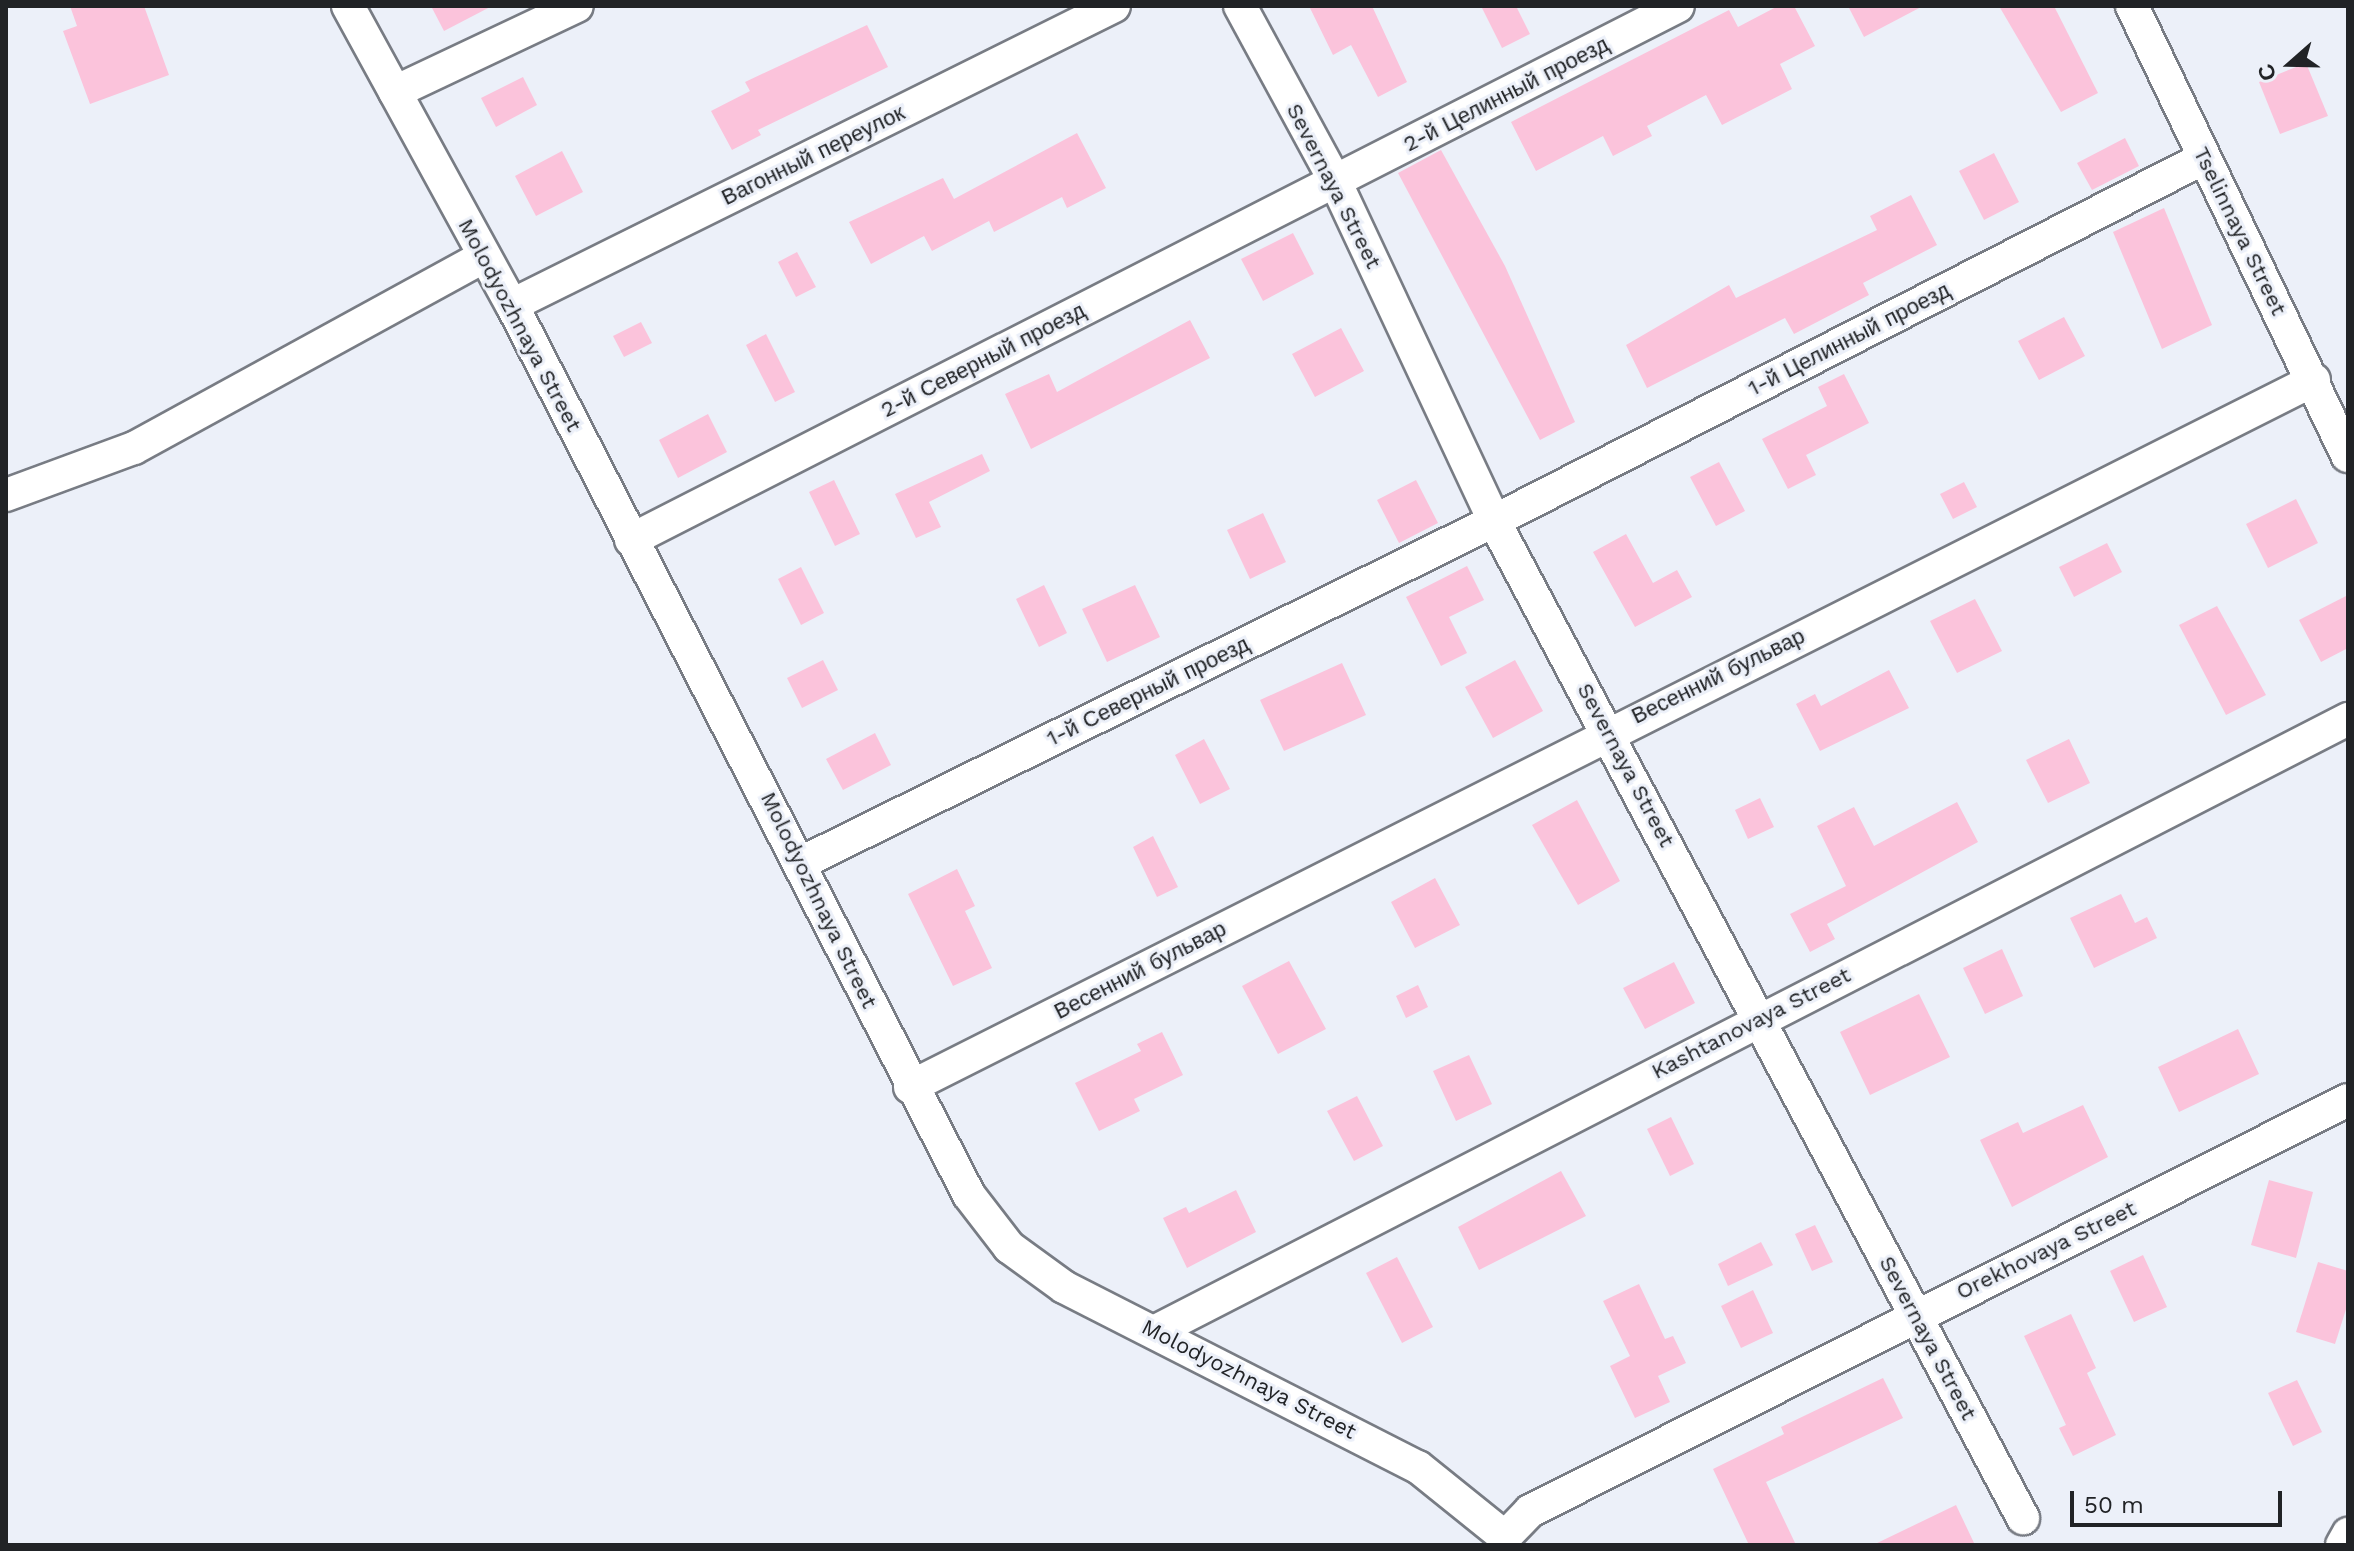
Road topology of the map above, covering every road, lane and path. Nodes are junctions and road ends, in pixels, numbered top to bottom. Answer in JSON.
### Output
{"nodes":[{"id":1,"x":348,"y":6,"type":"edge"},
{"id":2,"x":577,"y":6,"type":"edge"},
{"id":3,"x":1114,"y":6,"type":"edge"},
{"id":4,"x":1240,"y":6,"type":"edge"},
{"id":5,"x":1678,"y":6,"type":"edge"},
{"id":6,"x":2132,"y":6,"type":"edge"},
{"id":7,"x":395,"y":92,"type":"junction"},
{"id":8,"x":2204,"y":158,"type":"junction"},
{"id":9,"x":1335,"y":181,"type":"junction"},
{"id":10,"x":483,"y":257,"type":"junction"},
{"id":11,"x":512,"y":305,"type":"junction"},
{"id":12,"x":2314,"y":380,"type":"junction"},
{"id":13,"x":2348,"y":456,"type":"edge"},
{"id":14,"x":6,"y":495,"type":"edge"},
{"id":15,"x":1494,"y":521,"type":"junction"},
{"id":16,"x":631,"y":540,"type":"junction"},
{"id":17,"x":2348,"y":719,"type":"edge"},
{"id":18,"x":1610,"y":730,"type":"junction"},
{"id":19,"x":803,"y":862,"type":"junction"},
{"id":20,"x":1758,"y":1018,"type":"junction"},
{"id":21,"x":910,"y":1087,"type":"junction"},
{"id":22,"x":2348,"y":1100,"type":"edge"},
{"id":23,"x":1915,"y":1314,"type":"junction"},
{"id":24,"x":1156,"y":1331,"type":"junction"},
{"id":25,"x":1530,"y":1511,"type":"joint"},
{"id":26,"x":2023,"y":1518,"type":"dead end"},
{"id":27,"x":2348,"y":1534,"type":"edge"},
{"id":28,"x":1509,"y":1541,"type":"edge"},
{"id":29,"x":2342,"y":1545,"type":"edge"}],
"edges":[{"from":1,"to":7,"type":"street","name":"Molodyozhnaya Street"},
{"from":2,"to":7,"type":"street"},
{"from":3,"to":11,"type":"street","name":"Вагонный переулок"},
{"from":4,"to":9,"type":"street","name":"Severnaya Street"},
{"from":5,"to":9,"type":"street","name":"2-й Целинный проезд"},
{"from":6,"to":8,"type":"street","name":"Tselinnaya Street"},
{"from":7,"to":10,"type":"street","name":"Molodyozhnaya Street"},
{"from":8,"to":12,"type":"street","name":"Tselinnaya Street"},
{"from":8,"to":15,"type":"street","name":"1-й Целинный проезд"},
{"from":9,"to":15,"type":"street","name":"Severnaya Street"},
{"from":9,"to":16,"type":"street","name":"2-й Северный проезд"},
{"from":10,"to":11,"type":"street","name":"Molodyozhnaya Street"},
{"from":10,"to":14,"type":"street"},
{"from":11,"to":16,"type":"street","name":"Molodyozhnaya Street"},
{"from":12,"to":13,"type":"street","name":"Tselinnaya Street"},
{"from":12,"to":18,"type":"street","name":"Весенний бульвар"},
{"from":15,"to":18,"type":"street","name":"Severnaya Street"},
{"from":15,"to":19,"type":"street","name":"1-й Северный проезд"},
{"from":16,"to":19,"type":"street","name":"Molodyozhnaya Street"},
{"from":17,"to":20,"type":"street","name":"Kashtanovaya Street"},
{"from":18,"to":20,"type":"street","name":"Severnaya Street"},
{"from":18,"to":21,"type":"street","name":"Весенний бульвар"},
{"from":19,"to":21,"type":"street","name":"Molodyozhnaya Street"},
{"from":20,"to":23,"type":"street","name":"Severnaya Street"},
{"from":20,"to":24,"type":"street","name":"Kashtanovaya Street"},
{"from":21,"to":24,"type":"street","name":"Molodyozhnaya Street"},
{"from":22,"to":23,"type":"street","name":"Orekhovaya Street"},
{"from":23,"to":25,"type":"street","name":"Orekhovaya Street"},
{"from":23,"to":26,"type":"street","name":"Severnaya Street"},
{"from":24,"to":28,"type":"street","name":"Molodyozhnaya Street"},
{"from":25,"to":28,"type":"street","name":"Molodyozhnaya Street"},
{"from":27,"to":29,"type":"street"}]}
